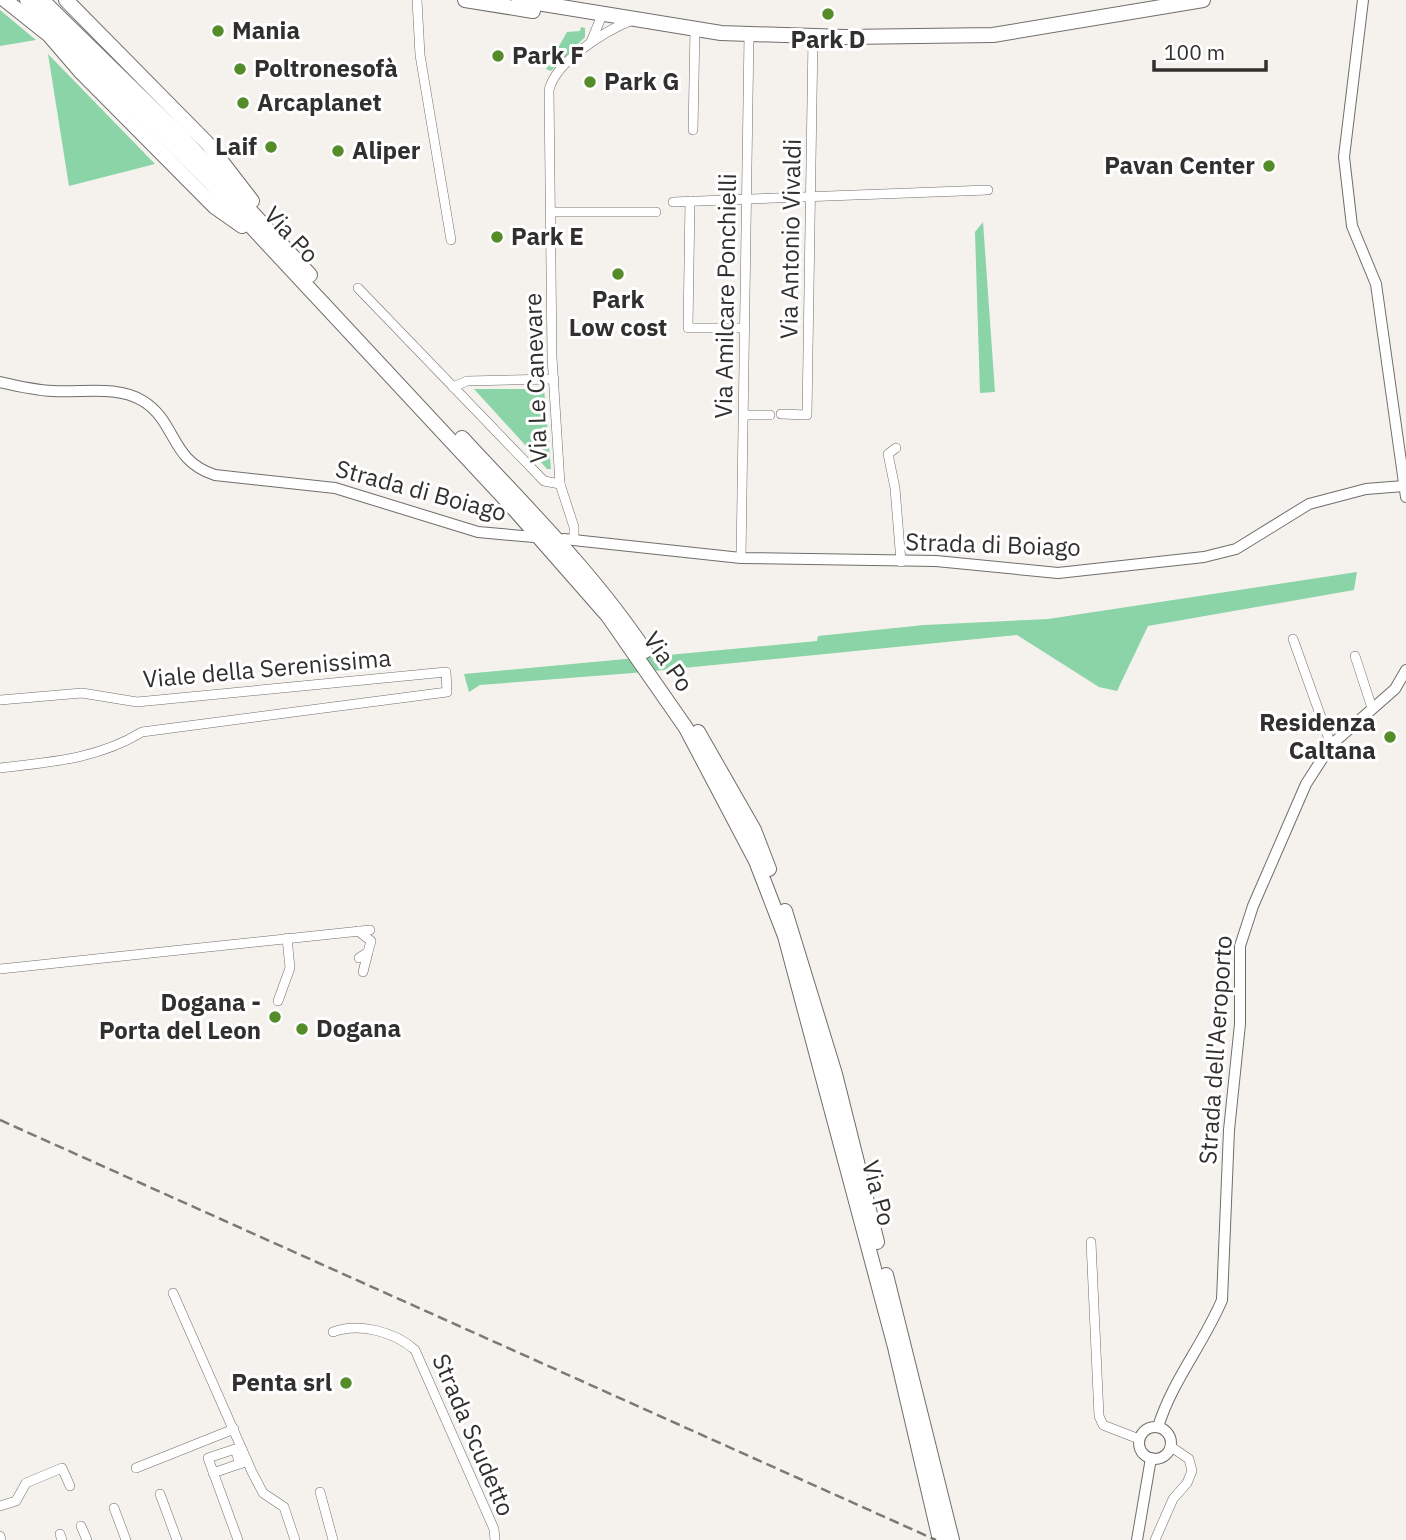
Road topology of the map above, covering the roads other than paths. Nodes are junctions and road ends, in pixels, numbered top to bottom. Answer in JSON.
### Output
{"nodes":[{"id":1,"x":5,"y":0,"type":"edge"},
{"id":2,"x":27,"y":0,"type":"edge"},
{"id":3,"x":42,"y":0,"type":"edge"},
{"id":4,"x":66,"y":0,"type":"edge"},
{"id":5,"x":417,"y":0,"type":"edge"},
{"id":6,"x":465,"y":0,"type":"edge"},
{"id":7,"x":519,"y":0,"type":"edge"},
{"id":8,"x":1203,"y":0,"type":"edge"},
{"id":9,"x":1363,"y":0,"type":"edge"},
{"id":10,"x":568,"y":10,"type":"junction"},
{"id":11,"x":602,"y":15,"type":"junction"},
{"id":12,"x":634,"y":19,"type":"junction"},
{"id":13,"x":695,"y":29,"type":"junction"},
{"id":14,"x":597,"y":34,"type":"junction"},
{"id":15,"x":750,"y":35,"type":"junction"},
{"id":16,"x":813,"y":37,"type":"junction"},
{"id":17,"x":693,"y":130,"type":"dead end"},
{"id":18,"x":988,"y":190,"type":"dead end"},
{"id":19,"x":810,"y":197,"type":"junction"},
{"id":20,"x":746,"y":200,"type":"junction"},
{"id":21,"x":690,"y":201,"type":"junction"},
{"id":22,"x":673,"y":202,"type":"dead end"},
{"id":23,"x":551,"y":212,"type":"junction"},
{"id":24,"x":656,"y":212,"type":"dead end"},
{"id":25,"x":451,"y":240,"type":"dead end"},
{"id":26,"x":275,"y":244,"type":"junction"},
{"id":27,"x":358,"y":288,"type":"dead end"},
{"id":28,"x":744,"y":328,"type":"junction"},
{"id":29,"x":554,"y":379,"type":"junction"},
{"id":30,"x":0,"y":382,"type":"edge"},
{"id":31,"x":453,"y":387,"type":"junction"},
{"id":32,"x":781,"y":414,"type":"dead end"},
{"id":33,"x":744,"y":415,"type":"junction"},
{"id":34,"x":770,"y":415,"type":"dead end"},
{"id":35,"x":896,"y":448,"type":"dead end"},
{"id":36,"x":560,"y":484,"type":"junction"},
{"id":37,"x":1405,"y":491,"type":"edge"},
{"id":38,"x":534,"y":537,"type":"dead end"},
{"id":39,"x":569,"y":540,"type":"joint"},
{"id":40,"x":741,"y":558,"type":"junction"},
{"id":41,"x":901,"y":562,"type":"junction"},
{"id":42,"x":1293,"y":639,"type":"dead end"},
{"id":43,"x":1355,"y":656,"type":"dead end"},
{"id":44,"x":1406,"y":670,"type":"edge"},
{"id":45,"x":0,"y":700,"type":"edge"},
{"id":46,"x":1372,"y":708,"type":"junction"},
{"id":47,"x":1331,"y":746,"type":"junction"},
{"id":48,"x":0,"y":768,"type":"edge"},
{"id":49,"x":370,"y":930,"type":"dead end"},
{"id":50,"x":358,"y":931,"type":"junction"},
{"id":51,"x":287,"y":938,"type":"junction"},
{"id":52,"x":368,"y":951,"type":"junction"},
{"id":53,"x":359,"y":958,"type":"dead end"},
{"id":54,"x":0,"y":969,"type":"edge"},
{"id":55,"x":363,"y":972,"type":"dead end"},
{"id":56,"x":278,"y":1001,"type":"dead end"},
{"id":57,"x":1091,"y":1242,"type":"dead end"},
{"id":58,"x":173,"y":1293,"type":"dead end"},
{"id":59,"x":333,"y":1332,"type":"dead end"},
{"id":60,"x":1158,"y":1427,"type":"junction"},
{"id":61,"x":234,"y":1429,"type":"junction"},
{"id":62,"x":1139,"y":1439,"type":"junction"},
{"id":63,"x":1170,"y":1446,"type":"junction"},
{"id":64,"x":1151,"y":1458,"type":"junction"},
{"id":65,"x":244,"y":1462,"type":"junction"},
{"id":66,"x":136,"y":1468,"type":"dead end"},
{"id":67,"x":213,"y":1473,"type":"junction"},
{"id":68,"x":70,"y":1486,"type":"dead end"},
{"id":69,"x":320,"y":1492,"type":"dead end"},
{"id":70,"x":160,"y":1494,"type":"dead end"},
{"id":71,"x":0,"y":1506,"type":"edge"},
{"id":72,"x":114,"y":1508,"type":"dead end"},
{"id":73,"x":940,"y":1515,"type":"junction"},
{"id":74,"x":81,"y":1526,"type":"dead end"},
{"id":75,"x":87,"y":1540,"type":"edge"},
{"id":76,"x":126,"y":1540,"type":"edge"},
{"id":77,"x":177,"y":1540,"type":"edge"},
{"id":78,"x":238,"y":1540,"type":"edge"},
{"id":79,"x":295,"y":1540,"type":"edge"},
{"id":80,"x":333,"y":1540,"type":"edge"},
{"id":81,"x":495,"y":1540,"type":"edge"},
{"id":82,"x":940,"y":1540,"type":"edge"},
{"id":83,"x":952,"y":1540,"type":"edge"},
{"id":84,"x":1137,"y":1540,"type":"edge"},
{"id":85,"x":1155,"y":1540,"type":"edge"}],
"edges":[{"from":1,"to":26,"type":"main road"},
{"from":2,"to":26,"type":"main road","name":"Via Po"},
{"from":3,"to":26,"type":"main road","name":"Via Po"},
{"from":4,"to":26,"type":"main road"},
{"from":5,"to":25,"type":"street"},
{"from":6,"to":10,"type":"main road"},
{"from":7,"to":10,"type":"main road"},
{"from":8,"to":16,"type":"main road"},
{"from":9,"to":37,"type":"street"},
{"from":10,"to":11,"type":"main road"},
{"from":10,"to":14,"type":"street"},
{"from":11,"to":12,"type":"main road"},
{"from":11,"to":14,"type":"street"},
{"from":12,"to":13,"type":"main road"},
{"from":12,"to":14,"type":"street","name":"Via Le Canevare"},
{"from":13,"to":15,"type":"main road"},
{"from":13,"to":17,"type":"street"},
{"from":14,"to":23,"type":"street","name":"Via Le Canevare"},
{"from":15,"to":16,"type":"main road"},
{"from":15,"to":20,"type":"street","name":"Via Amilcare Ponchielli"},
{"from":16,"to":19,"type":"street","name":"Via Antonio Vivaldi"},
{"from":18,"to":19,"type":"street"},
{"from":19,"to":20,"type":"street"},
{"from":19,"to":32,"type":"street","name":"Via Antonio Vivaldi"},
{"from":20,"to":21,"type":"street"},
{"from":20,"to":28,"type":"street","name":"Via Amilcare Ponchielli"},
{"from":21,"to":22,"type":"street"},
{"from":21,"to":28,"type":"street"},
{"from":23,"to":24,"type":"street"},
{"from":23,"to":29,"type":"street","name":"Via Le Canevare"},
{"from":26,"to":73,"type":"main road","name":"Via Po"},
{"from":27,"to":31,"type":"street"},
{"from":28,"to":33,"type":"street","name":"Via Amilcare Ponchielli"},
{"from":29,"to":31,"type":"street"},
{"from":29,"to":36,"type":"street","name":"Via Le Canevare"},
{"from":30,"to":38,"type":"street","name":"Strada di Boiago"},
{"from":31,"to":36,"type":"street"},
{"from":33,"to":34,"type":"street"},
{"from":33,"to":40,"type":"street","name":"Via Amilcare Ponchielli"},
{"from":35,"to":41,"type":"street"},
{"from":36,"to":39,"type":"street","name":"Via Le Canevare"},
{"from":37,"to":41,"type":"street","name":"Strada di Boiago"},
{"from":39,"to":40,"type":"street","name":"Strada di Boiago"},
{"from":40,"to":41,"type":"street","name":"Strada di Boiago"},
{"from":42,"to":47,"type":"street"},
{"from":43,"to":46,"type":"street"},
{"from":44,"to":46,"type":"street","name":"Strada dell'Aeroporto"},
{"from":45,"to":48,"type":"street","name":"Viale della Serenissima"},
{"from":46,"to":47,"type":"street","name":"Strada dell'Aeroporto"},
{"from":47,"to":60,"type":"street","name":"Strada dell'Aeroporto"},
{"from":49,"to":50,"type":"street"},
{"from":50,"to":51,"type":"street"},
{"from":50,"to":52,"type":"street"},
{"from":51,"to":54,"type":"street"},
{"from":51,"to":56,"type":"street"},
{"from":52,"to":53,"type":"street"},
{"from":52,"to":55,"type":"street"},
{"from":57,"to":62,"type":"street"},
{"from":58,"to":61,"type":"street"},
{"from":59,"to":81,"type":"street","name":"Strada Scudetto"},
{"from":60,"to":62,"type":"street"},
{"from":60,"to":63,"type":"street"},
{"from":61,"to":65,"type":"street"},
{"from":61,"to":66,"type":"street"},
{"from":62,"to":64,"type":"street"},
{"from":63,"to":64,"type":"street"},
{"from":63,"to":85,"type":"street"},
{"from":64,"to":84,"type":"street"},
{"from":65,"to":67,"type":"street"},
{"from":65,"to":67,"type":"street"},
{"from":65,"to":79,"type":"street"},
{"from":67,"to":78,"type":"street"},
{"from":68,"to":71,"type":"street"},
{"from":69,"to":80,"type":"street"},
{"from":70,"to":77,"type":"street"},
{"from":72,"to":76,"type":"street"},
{"from":73,"to":82,"type":"main road","name":"Via Po"},
{"from":73,"to":83,"type":"main road","name":"Via Po"},
{"from":74,"to":75,"type":"street"}]}
